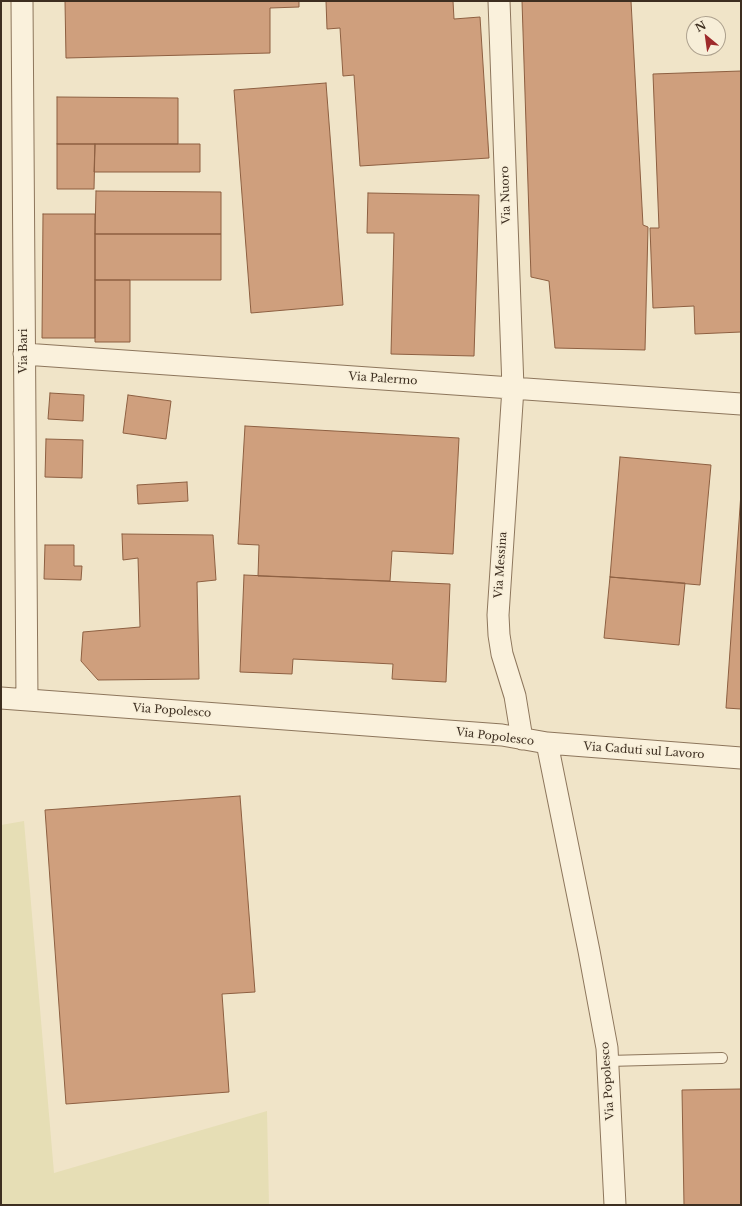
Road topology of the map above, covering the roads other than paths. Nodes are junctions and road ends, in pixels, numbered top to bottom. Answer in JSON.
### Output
{"nodes":[{"id":1,"x":22,"y":1,"type":"edge"},
{"id":2,"x":499,"y":1,"type":"edge"},
{"id":3,"x":24,"y":354,"type":"junction"},
{"id":4,"x":512,"y":388,"type":"junction"},
{"id":5,"x":741,"y":404,"type":"edge"},
{"id":6,"x":1,"y":698,"type":"edge"},
{"id":7,"x":27,"y":700,"type":"junction"},
{"id":8,"x":522,"y":739,"type":"junction"},
{"id":9,"x":547,"y":743,"type":"junction"},
{"id":10,"x":741,"y":758,"type":"edge"},
{"id":11,"x":722,"y":1058,"type":"dead end"},
{"id":12,"x":608,"y":1061,"type":"junction"},
{"id":13,"x":615,"y":1205,"type":"edge"}],
"edges":[{"from":1,"to":3,"type":"street","name":"Via Bari"},
{"from":2,"to":4,"type":"street","name":"Via Nuoro"},
{"from":3,"to":4,"type":"street","name":"Via Palermo"},
{"from":3,"to":7,"type":"street","name":"Via Bari"},
{"from":4,"to":5,"type":"street","name":"Via Palermo"},
{"from":4,"to":8,"type":"street","name":"Via Messina"},
{"from":6,"to":7,"type":"street","name":"Via Popolesco"},
{"from":7,"to":8,"type":"street","name":"Via Popolesco"},
{"from":8,"to":9,"type":"street","name":"Via Popolesco"},
{"from":9,"to":10,"type":"street","name":"Via Caduti sul Lavoro"},
{"from":9,"to":12,"type":"street","name":"Via Popolesco"},
{"from":11,"to":12,"type":"lane"},
{"from":12,"to":13,"type":"street","name":"Via Popolesco"}]}
